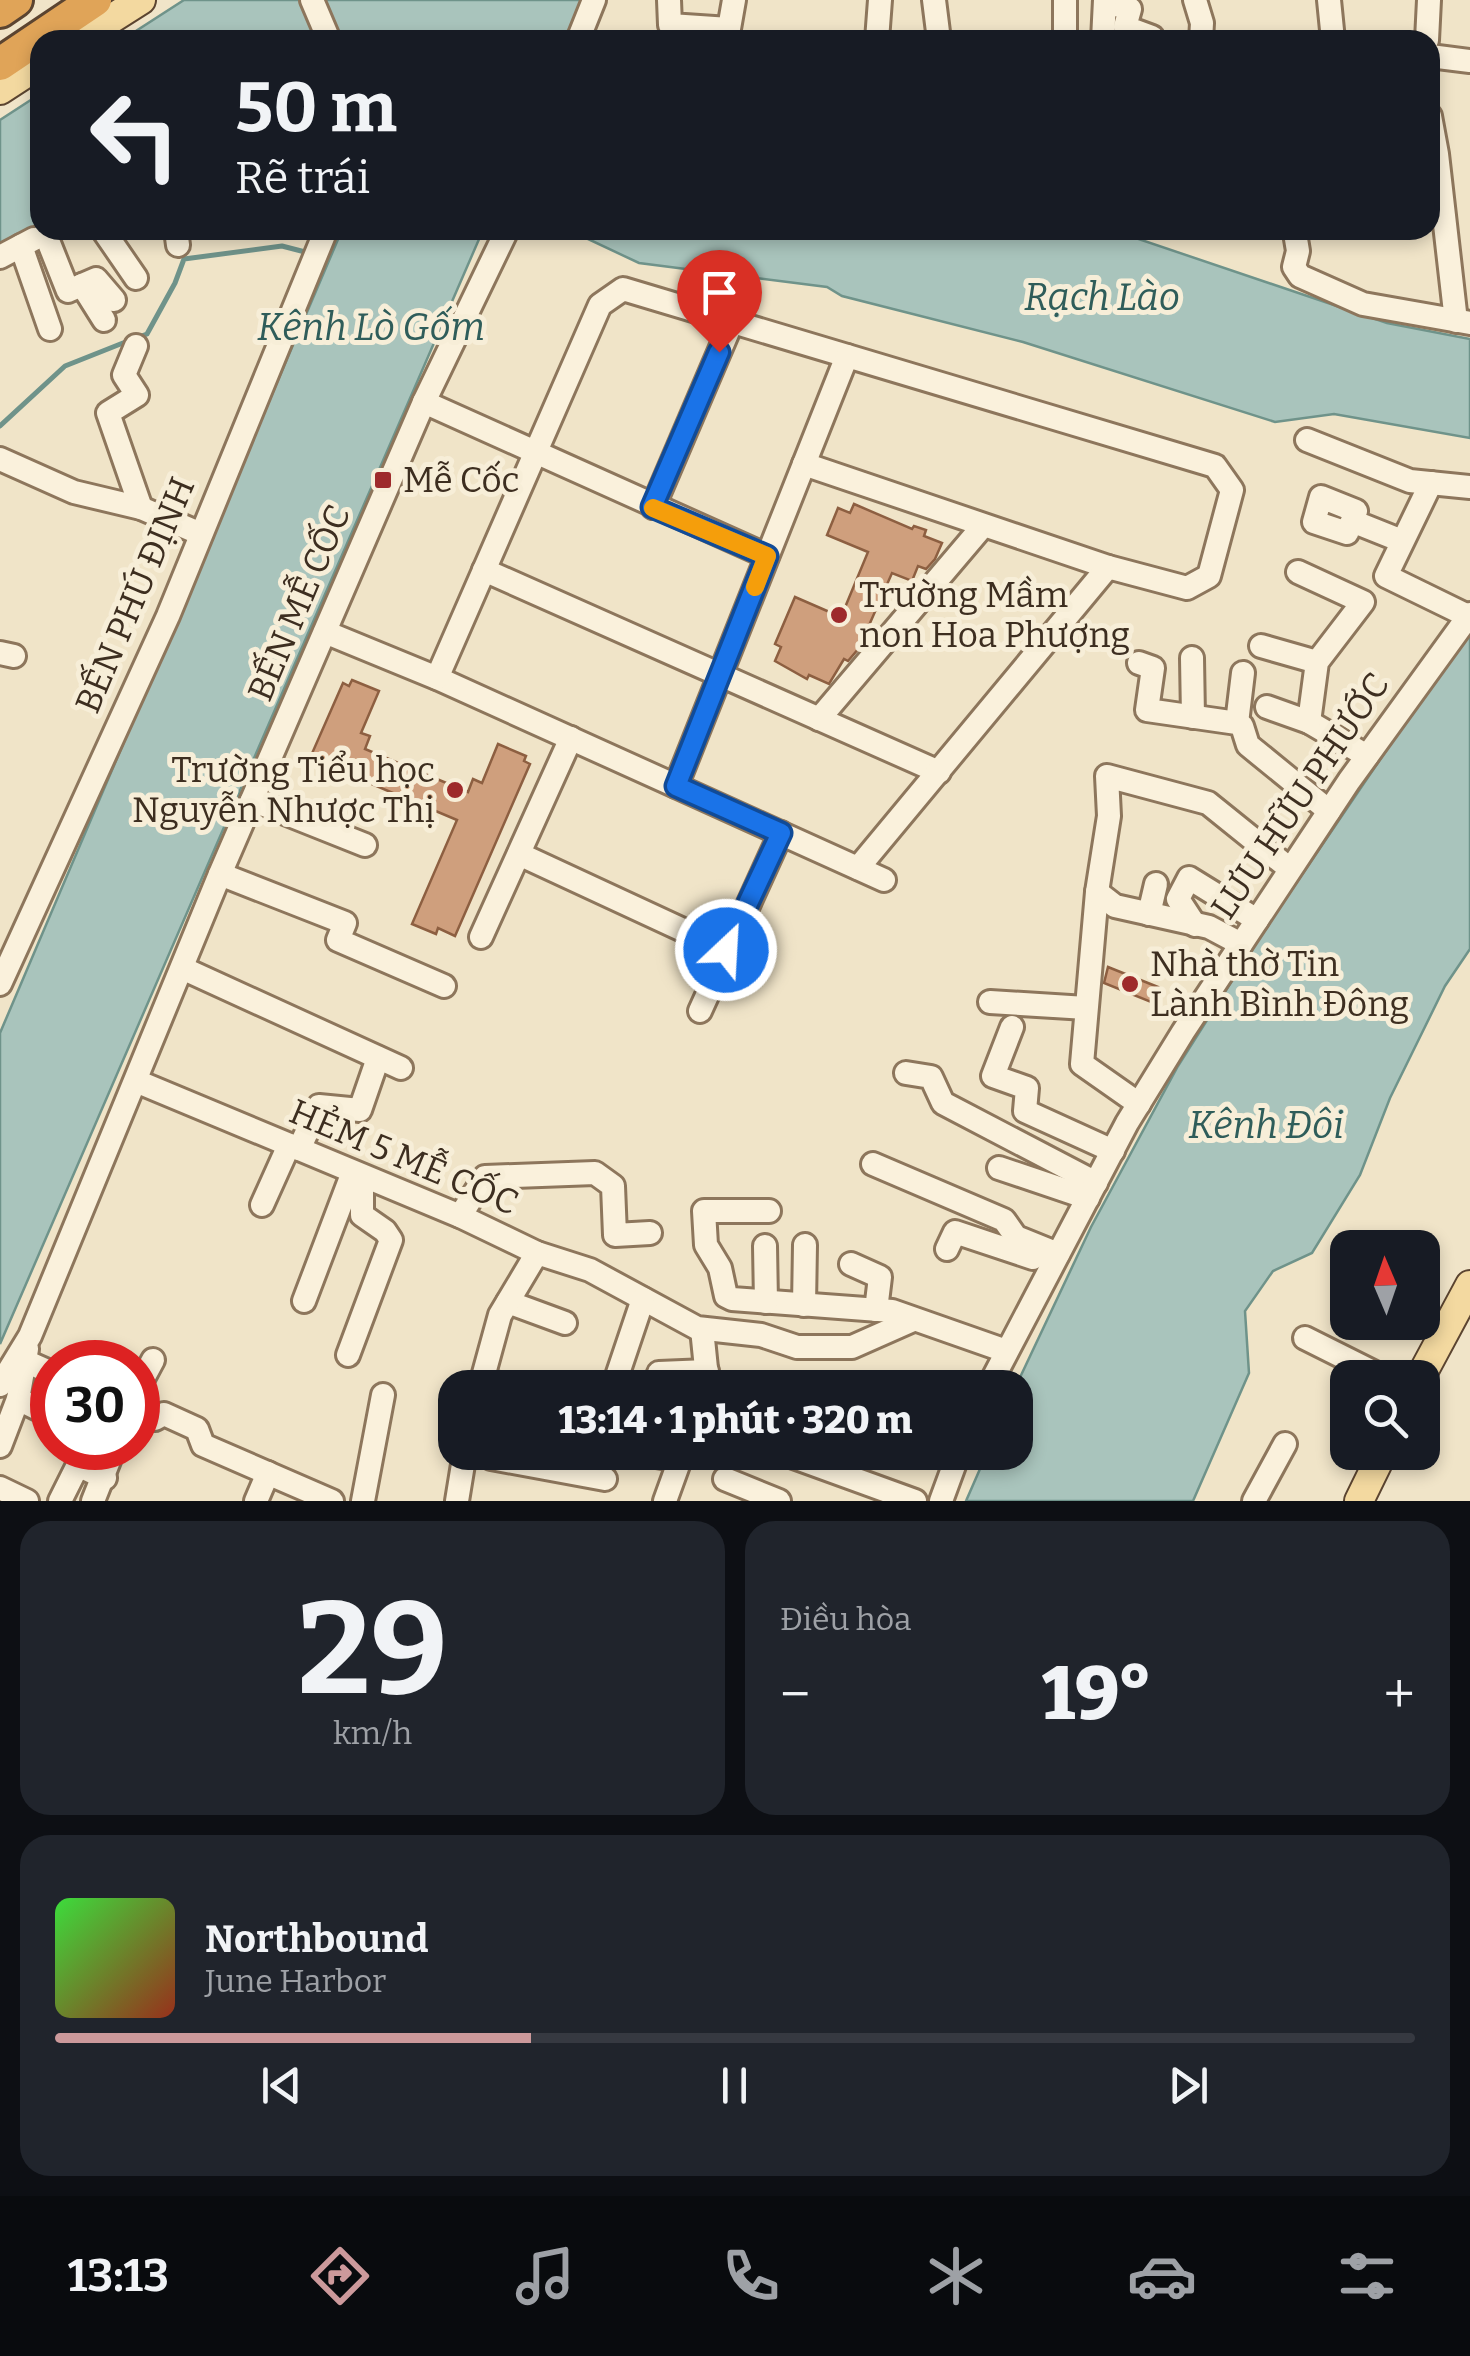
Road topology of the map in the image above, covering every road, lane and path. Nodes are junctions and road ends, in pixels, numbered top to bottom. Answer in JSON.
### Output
{"nodes":[{"id":1,"x":16,"y":0,"type":"edge"},
{"id":2,"x":65,"y":0,"type":"edge"},
{"id":3,"x":95,"y":0,"type":"edge"},
{"id":4,"x":141,"y":0,"type":"edge"},
{"id":5,"x":312,"y":0,"type":"edge"},
{"id":6,"x":594,"y":0,"type":"edge"},
{"id":7,"x":670,"y":0,"type":"edge"},
{"id":8,"x":734,"y":0,"type":"edge"},
{"id":9,"x":880,"y":0,"type":"edge"},
{"id":10,"x":934,"y":0,"type":"edge"},
{"id":11,"x":1065,"y":0,"type":"edge"},
{"id":12,"x":1195,"y":0,"type":"edge"},
{"id":13,"x":1329,"y":0,"type":"edge"},
{"id":14,"x":1429,"y":0,"type":"edge"},
{"id":15,"x":1105,"y":1,"type":"edge"},
{"id":16,"x":0,"y":11,"type":"edge"},
{"id":17,"x":50,"y":30,"type":"edge"},
{"id":18,"x":94,"y":30,"type":"edge"},
{"id":19,"x":325,"y":30,"type":"edge"},
{"id":20,"x":583,"y":30,"type":"edge"},
{"id":21,"x":702,"y":30,"type":"edge"},
{"id":22,"x":729,"y":30,"type":"edge"},
{"id":23,"x":878,"y":30,"type":"edge"},
{"id":24,"x":938,"y":30,"type":"edge"},
{"id":25,"x":1065,"y":30,"type":"edge"},
{"id":26,"x":1104,"y":30,"type":"edge"},
{"id":27,"x":1131,"y":30,"type":"edge"},
{"id":28,"x":1202,"y":30,"type":"edge"},
{"id":29,"x":1331,"y":30,"type":"edge"},
{"id":30,"x":1428,"y":30,"type":"edge"},
{"id":31,"x":0,"y":44,"type":"edge"},
{"id":32,"x":30,"y":44,"type":"edge"},
{"id":33,"x":1440,"y":57,"type":"edge"},
{"id":34,"x":1470,"y":61,"type":"edge"},
{"id":35,"x":0,"y":64,"type":"edge"},
{"id":36,"x":30,"y":70,"type":"edge"},
{"id":37,"x":0,"y":90,"type":"edge"},
{"id":38,"x":1440,"y":167,"type":"edge"},
{"id":39,"x":32,"y":240,"type":"edge"},
{"id":40,"x":50,"y":240,"type":"edge"},
{"id":41,"x":110,"y":240,"type":"edge"},
{"id":42,"x":322,"y":240,"type":"edge"},
{"id":43,"x":502,"y":240,"type":"edge"},
{"id":44,"x":1294,"y":240,"type":"edge"},
{"id":45,"x":10,"y":252,"type":"edge"},
{"id":46,"x":136,"y":278,"type":"dead end"},
{"id":47,"x":109,"y":310,"type":"dead end"},
{"id":48,"x":732,"y":322,"type":"junction"},
{"id":49,"x":1463,"y":322,"type":"edge"},
{"id":50,"x":50,"y":329,"type":"dead end"},
{"id":51,"x":136,"y":346,"type":"dead end"},
{"id":52,"x":846,"y":356,"type":"junction"},
{"id":53,"x":424,"y":402,"type":"junction"},
{"id":54,"x":1307,"y":440,"type":"dead end"},
{"id":55,"x":535,"y":454,"type":"junction"},
{"id":56,"x":0,"y":459,"type":"edge"},
{"id":57,"x":804,"y":464,"type":"junction"},
{"id":58,"x":1431,"y":483,"type":"junction"},
{"id":59,"x":1470,"y":486,"type":"edge"},
{"id":60,"x":652,"y":507,"type":"junction"},
{"id":61,"x":141,"y":508,"type":"junction"},
{"id":62,"x":1352,"y":521,"type":"dead end"},
{"id":63,"x":982,"y":527,"type":"junction"},
{"id":64,"x":201,"y":534,"type":"junction"},
{"id":65,"x":1402,"y":541,"type":"junction"},
{"id":66,"x":767,"y":556,"type":"junction"},
{"id":67,"x":1108,"y":567,"type":"junction"},
{"id":68,"x":484,"y":570,"type":"junction"},
{"id":69,"x":1298,"y":572,"type":"dead end"},
{"id":70,"x":1396,"y":581,"type":"junction"},
{"id":71,"x":1364,"y":602,"type":"junction"},
{"id":72,"x":1469,"y":615,"type":"edge"},
{"id":73,"x":325,"y":632,"type":"junction"},
{"id":74,"x":1261,"y":646,"type":"dead end"},
{"id":75,"x":1192,"y":658,"type":"dead end"},
{"id":76,"x":1139,"y":662,"type":"dead end"},
{"id":77,"x":1317,"y":662,"type":"junction"},
{"id":78,"x":720,"y":674,"type":"junction"},
{"id":79,"x":1243,"y":674,"type":"dead end"},
{"id":80,"x":437,"y":678,"type":"junction"},
{"id":81,"x":1267,"y":707,"type":"dead end"},
{"id":82,"x":1193,"y":717,"type":"junction"},
{"id":83,"x":819,"y":719,"type":"junction"},
{"id":84,"x":1237,"y":722,"type":"junction"},
{"id":85,"x":1309,"y":722,"type":"junction"},
{"id":86,"x":571,"y":738,"type":"junction"},
{"id":87,"x":1368,"y":756,"type":"junction"},
{"id":88,"x":939,"y":772,"type":"junction"},
{"id":89,"x":676,"y":786,"type":"junction"},
{"id":90,"x":252,"y":800,"type":"junction"},
{"id":91,"x":1329,"y":811,"type":"junction"},
{"id":92,"x":781,"y":833,"type":"junction"},
{"id":93,"x":365,"y":844,"type":"dead end"},
{"id":94,"x":519,"y":854,"type":"junction"},
{"id":95,"x":858,"y":868,"type":"junction"},
{"id":96,"x":1290,"y":869,"type":"junction"},
{"id":97,"x":220,"y":874,"type":"junction"},
{"id":98,"x":884,"y":880,"type":"dead end"},
{"id":99,"x":1156,"y":884,"type":"dead end"},
{"id":100,"x":1098,"y":892,"type":"junction"},
{"id":101,"x":1149,"y":914,"type":"junction"},
{"id":102,"x":1257,"y":920,"type":"junction"},
{"id":103,"x":1195,"y":925,"type":"junction"},
{"id":104,"x":482,"y":937,"type":"dead end"},
{"id":105,"x":1241,"y":944,"type":"junction"},
{"id":106,"x":726,"y":950,"type":"junction"},
{"id":107,"x":182,"y":968,"type":"junction"},
{"id":108,"x":0,"y":984,"type":"edge"},
{"id":109,"x":444,"y":986,"type":"dead end"},
{"id":110,"x":990,"y":1002,"type":"dead end"},
{"id":111,"x":1086,"y":1008,"type":"junction"},
{"id":112,"x":700,"y":1010,"type":"dead end"},
{"id":113,"x":1012,"y":1027,"type":"dead end"},
{"id":114,"x":378,"y":1058,"type":"junction"},
{"id":115,"x":400,"y":1068,"type":"dead end"},
{"id":116,"x":906,"y":1073,"type":"dead end"},
{"id":117,"x":136,"y":1082,"type":"junction"},
{"id":118,"x":1139,"y":1104,"type":"junction"},
{"id":119,"x":294,"y":1147,"type":"junction"},
{"id":120,"x":1112,"y":1151,"type":"junction"},
{"id":121,"x":873,"y":1164,"type":"dead end"},
{"id":122,"x":998,"y":1168,"type":"dead end"},
{"id":123,"x":358,"y":1174,"type":"junction"},
{"id":124,"x":1092,"y":1191,"type":"junction"},
{"id":125,"x":262,"y":1205,"type":"dead end"},
{"id":126,"x":770,"y":1211,"type":"dead end"},
{"id":127,"x":460,"y":1216,"type":"junction"},
{"id":128,"x":650,"y":1233,"type":"dead end"},
{"id":129,"x":805,"y":1245,"type":"dead end"},
{"id":130,"x":765,"y":1246,"type":"dead end"},
{"id":131,"x":947,"y":1249,"type":"dead end"},
{"id":132,"x":537,"y":1253,"type":"junction"},
{"id":133,"x":1055,"y":1259,"type":"junction"},
{"id":134,"x":851,"y":1264,"type":"dead end"},
{"id":135,"x":1469,"y":1290,"type":"edge"},
{"id":136,"x":643,"y":1299,"type":"junction"},
{"id":137,"x":304,"y":1301,"type":"dead end"},
{"id":138,"x":508,"y":1302,"type":"junction"},
{"id":139,"x":766,"y":1302,"type":"junction"},
{"id":140,"x":804,"y":1305,"type":"junction"},
{"id":141,"x":876,"y":1310,"type":"junction"},
{"id":142,"x":913,"y":1320,"type":"junction"},
{"id":143,"x":565,"y":1323,"type":"dead end"},
{"id":144,"x":702,"y":1328,"type":"junction"},
{"id":145,"x":30,"y":1336,"type":"junction"},
{"id":146,"x":1306,"y":1338,"type":"dead end"},
{"id":147,"x":1006,"y":1351,"type":"junction"},
{"id":148,"x":348,"y":1354,"type":"dead end"},
{"id":149,"x":1349,"y":1360,"type":"edge"},
{"id":150,"x":1430,"y":1360,"type":"edge"},
{"id":151,"x":25,"y":1361,"type":"junction"},
{"id":152,"x":30,"y":1363,"type":"edge"},
{"id":153,"x":485,"y":1370,"type":"edge"},
{"id":154,"x":618,"y":1370,"type":"edge"},
{"id":155,"x":706,"y":1370,"type":"edge"},
{"id":156,"x":997,"y":1370,"type":"edge"},
{"id":157,"x":9,"y":1392,"type":"edge"},
{"id":158,"x":383,"y":1396,"type":"dead end"},
{"id":159,"x":160,"y":1416,"type":"edge"},
{"id":160,"x":2,"y":1435,"type":"edge"},
{"id":161,"x":1285,"y":1444,"type":"dead end"},
{"id":162,"x":107,"y":1470,"type":"edge"},
{"id":163,"x":462,"y":1470,"type":"edge"},
{"id":164,"x":557,"y":1470,"type":"edge"},
{"id":165,"x":679,"y":1470,"type":"edge"},
{"id":166,"x":830,"y":1470,"type":"edge"},
{"id":167,"x":948,"y":1470,"type":"edge"},
{"id":168,"x":1374,"y":1470,"type":"edge"},
{"id":169,"x":268,"y":1473,"type":"junction"},
{"id":170,"x":105,"y":1478,"type":"junction"},
{"id":171,"x":606,"y":1479,"type":"dead end"},
{"id":172,"x":725,"y":1479,"type":"dead end"},
{"id":173,"x":0,"y":1488,"type":"edge"},
{"id":174,"x":27,"y":1501,"type":"edge"},
{"id":175,"x":60,"y":1501,"type":"edge"},
{"id":176,"x":94,"y":1501,"type":"edge"},
{"id":177,"x":256,"y":1501,"type":"edge"},
{"id":178,"x":332,"y":1501,"type":"edge"},
{"id":179,"x":364,"y":1501,"type":"edge"},
{"id":180,"x":457,"y":1501,"type":"edge"},
{"id":181,"x":666,"y":1501,"type":"edge"},
{"id":182,"x":779,"y":1501,"type":"edge"},
{"id":183,"x":915,"y":1501,"type":"edge"},
{"id":184,"x":941,"y":1501,"type":"edge"},
{"id":185,"x":1254,"y":1501,"type":"edge"},
{"id":186,"x":1359,"y":1501,"type":"edge"}],
"edges":[{"from":1,"to":16,"type":"highway"},
{"from":2,"to":31,"type":"highway"},
{"from":3,"to":17,"type":"highway"},
{"from":4,"to":18,"type":"main road"},
{"from":5,"to":19,"type":"street"},
{"from":6,"to":20,"type":"street"},
{"from":7,"to":21,"type":"street"},
{"from":8,"to":22,"type":"street"},
{"from":9,"to":23,"type":"street"},
{"from":10,"to":24,"type":"street"},
{"from":11,"to":25,"type":"street"},
{"from":12,"to":28,"type":"street"},
{"from":13,"to":29,"type":"street"},
{"from":14,"to":30,"type":"street"},
{"from":15,"to":26,"type":"street"},
{"from":15,"to":27,"type":"street"},
{"from":32,"to":35,"type":"highway"},
{"from":33,"to":34,"type":"street"},
{"from":36,"to":37,"type":"main road"},
{"from":38,"to":49,"type":"street"},
{"from":39,"to":45,"type":"street"},
{"from":40,"to":47,"type":"street"},
{"from":41,"to":46,"type":"street"},
{"from":42,"to":64,"type":"street","name":"BẾN PHÚ ĐỊNH"},
{"from":43,"to":53,"type":"street","name":"BẾN MỄ CỐC"},
{"from":44,"to":49,"type":"street"},
{"from":45,"to":50,"type":"street"},
{"from":48,"to":52,"type":"street"},
{"from":48,"to":55,"type":"street"},
{"from":48,"to":60,"type":"street"},
{"from":51,"to":61,"type":"street"},
{"from":52,"to":57,"type":"street"},
{"from":52,"to":67,"type":"street"},
{"from":53,"to":55,"type":"street"},
{"from":53,"to":73,"type":"street","name":"BẾN MỄ CỐC"},
{"from":54,"to":58,"type":"street"},
{"from":55,"to":60,"type":"street"},
{"from":55,"to":68,"type":"street"},
{"from":56,"to":61,"type":"street"},
{"from":57,"to":63,"type":"street"},
{"from":57,"to":66,"type":"street"},
{"from":58,"to":59,"type":"street"},
{"from":58,"to":65,"type":"street"},
{"from":60,"to":66,"type":"street"},
{"from":61,"to":64,"type":"street"},
{"from":62,"to":65,"type":"street"},
{"from":63,"to":67,"type":"street"},
{"from":63,"to":83,"type":"street"},
{"from":64,"to":108,"type":"street","name":"BẾN PHÚ ĐỊNH"},
{"from":65,"to":70,"type":"street"},
{"from":66,"to":78,"type":"street"},
{"from":67,"to":88,"type":"street"},
{"from":68,"to":78,"type":"street"},
{"from":68,"to":80,"type":"street"},
{"from":69,"to":71,"type":"street"},
{"from":70,"to":71,"type":"street"},
{"from":70,"to":72,"type":"street"},
{"from":71,"to":77,"type":"street"},
{"from":72,"to":87,"type":"street","name":"LƯU HỮU PHƯỚC"},
{"from":73,"to":80,"type":"street"},
{"from":73,"to":90,"type":"street","name":"BẾN MỄ CỐC"},
{"from":74,"to":77,"type":"street"},
{"from":75,"to":82,"type":"street"},
{"from":76,"to":82,"type":"street"},
{"from":77,"to":85,"type":"street"},
{"from":78,"to":83,"type":"street"},
{"from":78,"to":89,"type":"street"},
{"from":79,"to":84,"type":"street"},
{"from":80,"to":86,"type":"street"},
{"from":81,"to":85,"type":"street"},
{"from":82,"to":84,"type":"street"},
{"from":83,"to":88,"type":"street"},
{"from":84,"to":91,"type":"street"},
{"from":85,"to":87,"type":"street"},
{"from":86,"to":89,"type":"street"},
{"from":86,"to":94,"type":"street"},
{"from":87,"to":91,"type":"street","name":"LƯU HỮU PHƯỚC"},
{"from":88,"to":95,"type":"street"},
{"from":89,"to":92,"type":"street"},
{"from":90,"to":93,"type":"street"},
{"from":90,"to":97,"type":"street","name":"BẾN MỄ CỐC"},
{"from":91,"to":96,"type":"street","name":"LƯU HỮU PHƯỚC"},
{"from":92,"to":95,"type":"street"},
{"from":92,"to":106,"type":"street"},
{"from":94,"to":104,"type":"street"},
{"from":94,"to":106,"type":"street"},
{"from":95,"to":98,"type":"street"},
{"from":96,"to":100,"type":"street"},
{"from":96,"to":102,"type":"street","name":"LƯU HỮU PHƯỚC"},
{"from":97,"to":107,"type":"street","name":"BẾN MỄ CỐC"},
{"from":97,"to":109,"type":"street"},
{"from":99,"to":101,"type":"street"},
{"from":100,"to":101,"type":"street"},
{"from":100,"to":111,"type":"street"},
{"from":101,"to":103,"type":"street"},
{"from":102,"to":103,"type":"street"},
{"from":102,"to":105,"type":"street","name":"LƯU HỮU PHƯỚC"},
{"from":103,"to":105,"type":"street"},
{"from":105,"to":118,"type":"street","name":"LƯU HỮU PHƯỚC"},
{"from":106,"to":112,"type":"street"},
{"from":107,"to":114,"type":"street"},
{"from":107,"to":117,"type":"street","name":"BẾN MỄ CỐC"},
{"from":110,"to":111,"type":"street"},
{"from":111,"to":118,"type":"street"},
{"from":113,"to":120,"type":"street"},
{"from":114,"to":115,"type":"street"},
{"from":114,"to":119,"type":"street"},
{"from":116,"to":124,"type":"street"},
{"from":117,"to":119,"type":"street","name":"HẺM 5 MỄ CỐC"},
{"from":117,"to":145,"type":"street","name":"BẾN MỄ CỐC"},
{"from":118,"to":120,"type":"street","name":"LƯU HỮU PHƯỚC"},
{"from":119,"to":123,"type":"street","name":"HẺM 5 MỄ CỐC"},
{"from":119,"to":125,"type":"street"},
{"from":120,"to":124,"type":"street","name":"LƯU HỮU PHƯỚC"},
{"from":121,"to":133,"type":"street"},
{"from":122,"to":124,"type":"street"},
{"from":123,"to":127,"type":"street","name":"HẺM 5 MỄ CỐC"},
{"from":123,"to":137,"type":"street"},
{"from":123,"to":148,"type":"street"},
{"from":124,"to":133,"type":"street","name":"LƯU HỮU PHƯỚC"},
{"from":126,"to":139,"type":"street"},
{"from":127,"to":128,"type":"street"},
{"from":127,"to":132,"type":"street","name":"HẺM 5 MỄ CỐC"},
{"from":129,"to":140,"type":"street"},
{"from":130,"to":139,"type":"street"},
{"from":131,"to":133,"type":"street"},
{"from":132,"to":136,"type":"street","name":"HẺM 5 MỄ CỐC"},
{"from":132,"to":138,"type":"street"},
{"from":133,"to":147,"type":"street","name":"LƯU HỮU PHƯỚC"},
{"from":134,"to":141,"type":"street"},
{"from":135,"to":150,"type":"main road"},
{"from":136,"to":144,"type":"street","name":"HẺM 5 MỄ CỐC"},
{"from":136,"to":154,"type":"street"},
{"from":138,"to":143,"type":"street"},
{"from":138,"to":153,"type":"street"},
{"from":139,"to":140,"type":"street"},
{"from":140,"to":141,"type":"street"},
{"from":141,"to":142,"type":"street"},
{"from":142,"to":144,"type":"street","name":"HẺM 5 MỄ CỐC"},
{"from":142,"to":147,"type":"street"},
{"from":144,"to":155,"type":"street"},
{"from":145,"to":151,"type":"street","name":"BẾN MỄ CỐC"},
{"from":145,"to":157,"type":"street","name":"BẾN MỄ CỐC"},
{"from":146,"to":149,"type":"street"},
{"from":147,"to":156,"type":"street","name":"LƯU HỮU PHƯỚC"},
{"from":151,"to":152,"type":"street"},
{"from":151,"to":157,"type":"street","name":"BẾN MỄ CỐC"},
{"from":157,"to":160,"type":"street","name":"BẾN MỄ CỐC"},
{"from":158,"to":179,"type":"street"},
{"from":159,"to":169,"type":"street"},
{"from":161,"to":185,"type":"street"},
{"from":162,"to":170,"type":"street"},
{"from":163,"to":180,"type":"street"},
{"from":164,"to":171,"type":"street"},
{"from":165,"to":181,"type":"street"},
{"from":166,"to":183,"type":"street"},
{"from":167,"to":184,"type":"street"},
{"from":168,"to":186,"type":"main road"},
{"from":169,"to":177,"type":"street"},
{"from":169,"to":178,"type":"street"},
{"from":170,"to":175,"type":"street"},
{"from":170,"to":176,"type":"street"},
{"from":172,"to":182,"type":"street"},
{"from":173,"to":174,"type":"street"}]}
